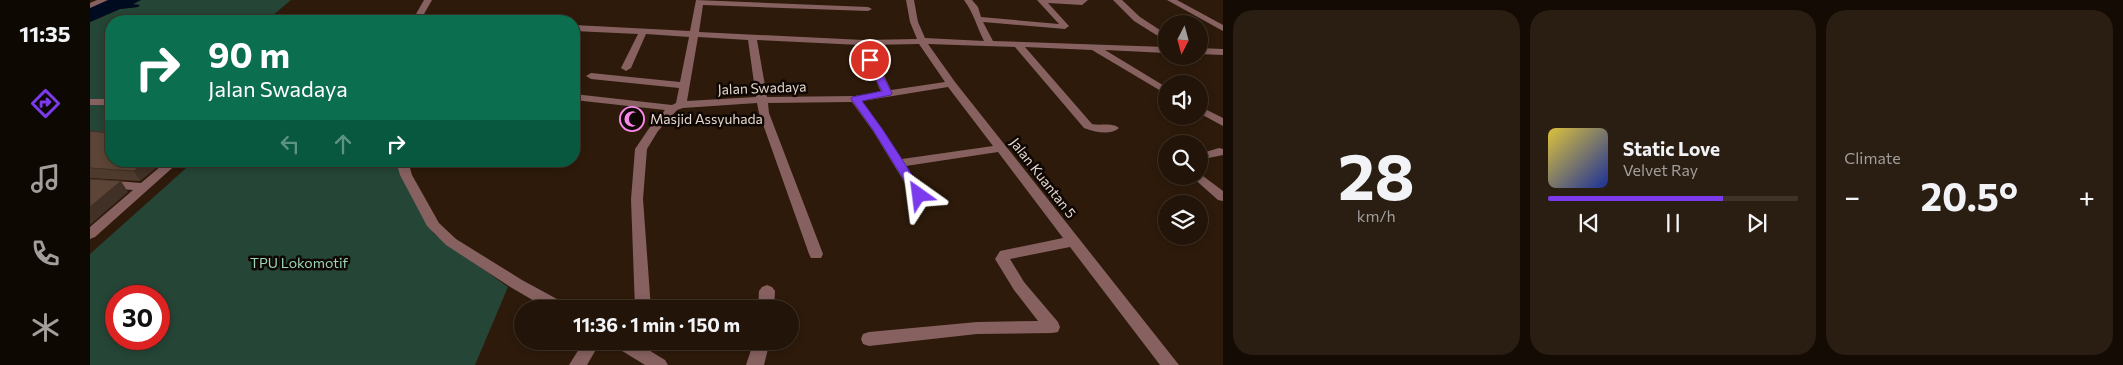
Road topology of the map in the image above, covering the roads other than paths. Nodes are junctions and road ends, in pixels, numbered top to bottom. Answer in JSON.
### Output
{"nodes":[{"id":1,"x":104,"y":0,"type":"edge"},
{"id":2,"x":428,"y":0,"type":"edge"},
{"id":3,"x":910,"y":0,"type":"edge"},
{"id":4,"x":968,"y":0,"type":"edge"},
{"id":5,"x":1041,"y":0,"type":"edge"},
{"id":6,"x":1084,"y":0,"type":"edge"},
{"id":7,"x":1117,"y":0,"type":"edge"},
{"id":8,"x":1171,"y":0,"type":"edge"},
{"id":9,"x":700,"y":2,"type":"edge"},
{"id":10,"x":90,"y":6,"type":"edge"},
{"id":11,"x":868,"y":9,"type":"dead end"},
{"id":12,"x":419,"y":15,"type":"edge"},
{"id":13,"x":978,"y":19,"type":"junction"},
{"id":14,"x":580,"y":28,"type":"edge"},
{"id":15,"x":1223,"y":28,"type":"edge"},
{"id":16,"x":643,"y":32,"type":"junction"},
{"id":17,"x":1158,"y":32,"type":"edge"},
{"id":18,"x":694,"y":35,"type":"junction"},
{"id":19,"x":752,"y":38,"type":"junction"},
{"id":20,"x":923,"y":40,"type":"junction"},
{"id":21,"x":864,"y":43,"type":"junction"},
{"id":22,"x":990,"y":43,"type":"junction"},
{"id":23,"x":1017,"y":44,"type":"junction"},
{"id":24,"x":1094,"y":47,"type":"junction"},
{"id":25,"x":1158,"y":50,"type":"edge"},
{"id":26,"x":1208,"y":51,"type":"edge"},
{"id":27,"x":1223,"y":52,"type":"edge"},
{"id":28,"x":626,"y":68,"type":"dead end"},
{"id":29,"x":591,"y":76,"type":"dead end"},
{"id":30,"x":951,"y":84,"type":"junction"},
{"id":31,"x":684,"y":86,"type":"junction"},
{"id":32,"x":1158,"y":86,"type":"edge"},
{"id":33,"x":887,"y":93,"type":"junction"},
{"id":34,"x":580,"y":99,"type":"edge"},
{"id":35,"x":856,"y":99,"type":"junction"},
{"id":36,"x":763,"y":100,"type":"junction"},
{"id":37,"x":90,"y":102,"type":"edge"},
{"id":38,"x":105,"y":102,"type":"edge"},
{"id":39,"x":677,"y":107,"type":"junction"},
{"id":40,"x":1208,"y":114,"type":"edge"},
{"id":41,"x":1223,"y":123,"type":"edge"},
{"id":42,"x":1113,"y":128,"type":"dead end"},
{"id":43,"x":1001,"y":148,"type":"junction"},
{"id":44,"x":1219,"y":152,"type":"dead end"},
{"id":45,"x":1208,"y":155,"type":"edge"},
{"id":46,"x":900,"y":163,"type":"junction"},
{"id":47,"x":167,"y":167,"type":"edge"},
{"id":48,"x":404,"y":167,"type":"edge"},
{"id":49,"x":90,"y":183,"type":"edge"},
{"id":50,"x":1208,"y":185,"type":"edge"},
{"id":51,"x":145,"y":187,"type":"junction"},
{"id":52,"x":919,"y":195,"type":"dead end"},
{"id":53,"x":1223,"y":198,"type":"edge"},
{"id":54,"x":90,"y":234,"type":"edge"},
{"id":55,"x":1073,"y":241,"type":"junction"},
{"id":56,"x":816,"y":254,"type":"dead end"},
{"id":57,"x":766,"y":291,"type":"dead end"},
{"id":58,"x":546,"y":300,"type":"edge"},
{"id":59,"x":642,"y":300,"type":"edge"},
{"id":60,"x":766,"y":300,"type":"edge"},
{"id":61,"x":869,"y":339,"type":"dead end"},
{"id":62,"x":587,"y":350,"type":"edge"},
{"id":63,"x":635,"y":350,"type":"edge"},
{"id":64,"x":759,"y":350,"type":"edge"},
{"id":65,"x":578,"y":365,"type":"edge"},
{"id":66,"x":659,"y":365,"type":"edge"},
{"id":67,"x":755,"y":365,"type":"edge"},
{"id":68,"x":1170,"y":365,"type":"edge"}],
"edges":[{"from":1,"to":10,"type":"street"},
{"from":2,"to":12,"type":"street"},
{"from":3,"to":20,"type":"street","name":"Jalan Kuantan 5"},
{"from":4,"to":13,"type":"street"},
{"from":5,"to":6,"type":"street"},
{"from":5,"to":13,"type":"street"},
{"from":7,"to":17,"type":"street"},
{"from":8,"to":15,"type":"street"},
{"from":9,"to":11,"type":"street"},
{"from":9,"to":18,"type":"street"},
{"from":13,"to":22,"type":"street"},
{"from":14,"to":16,"type":"street"},
{"from":16,"to":18,"type":"street"},
{"from":16,"to":28,"type":"street"},
{"from":18,"to":19,"type":"street"},
{"from":18,"to":31,"type":"street"},
{"from":19,"to":21,"type":"street"},
{"from":19,"to":36,"type":"street"},
{"from":20,"to":21,"type":"street"},
{"from":20,"to":22,"type":"street"},
{"from":20,"to":30,"type":"street","name":"Jalan Kuantan 5"},
{"from":21,"to":33,"type":"street"},
{"from":22,"to":23,"type":"street"},
{"from":23,"to":24,"type":"street"},
{"from":23,"to":42,"type":"street"},
{"from":24,"to":25,"type":"street"},
{"from":24,"to":32,"type":"street"},
{"from":26,"to":27,"type":"street"},
{"from":29,"to":31,"type":"street"},
{"from":30,"to":33,"type":"street","name":"Jalan Swadaya"},
{"from":30,"to":43,"type":"street","name":"Jalan Kuantan 5"},
{"from":31,"to":39,"type":"street"},
{"from":33,"to":35,"type":"street","name":"Jalan Swadaya"},
{"from":34,"to":39,"type":"street","name":"Jalan Swadaya"},
{"from":35,"to":36,"type":"street","name":"Jalan Swadaya"},
{"from":35,"to":46,"type":"street"},
{"from":36,"to":39,"type":"street","name":"Jalan Swadaya"},
{"from":36,"to":56,"type":"street"},
{"from":37,"to":38,"type":"street"},
{"from":39,"to":59,"type":"street"},
{"from":40,"to":41,"type":"street"},
{"from":43,"to":46,"type":"street"},
{"from":43,"to":55,"type":"street","name":"Jalan Kuantan 5"},
{"from":44,"to":45,"type":"street"},
{"from":46,"to":52,"type":"street"},
{"from":47,"to":51,"type":"street"},
{"from":48,"to":58,"type":"street"},
{"from":49,"to":51,"type":"street"},
{"from":50,"to":53,"type":"street"},
{"from":51,"to":54,"type":"street"},
{"from":55,"to":61,"type":"street"},
{"from":55,"to":68,"type":"street","name":"Jalan Kuantan 5"},
{"from":57,"to":60,"type":"street"},
{"from":62,"to":65,"type":"street"},
{"from":63,"to":66,"type":"street"},
{"from":64,"to":67,"type":"street"}]}
